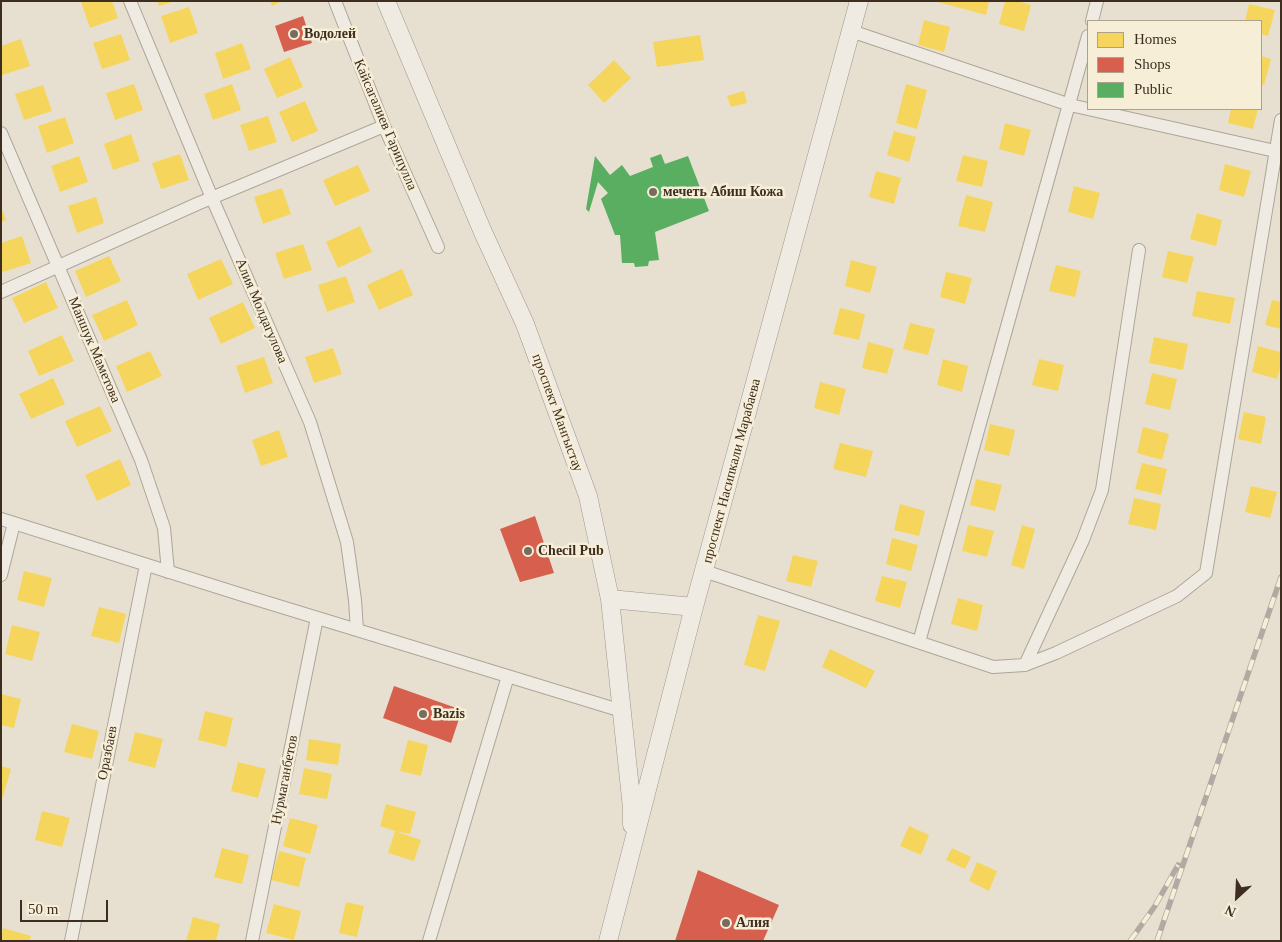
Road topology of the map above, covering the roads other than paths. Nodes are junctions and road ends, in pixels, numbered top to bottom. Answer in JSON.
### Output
{"nodes":[{"id":1,"x":130,"y":1,"type":"edge"},
{"id":2,"x":335,"y":1,"type":"edge"},
{"id":3,"x":386,"y":1,"type":"edge"},
{"id":4,"x":858,"y":1,"type":"edge"},
{"id":5,"x":1098,"y":1,"type":"edge"},
{"id":6,"x":1092,"y":20,"type":"edge"},
{"id":7,"x":851,"y":31,"type":"junction"},
{"id":8,"x":1087,"y":40,"type":"edge"},
{"id":9,"x":1070,"y":105,"type":"junction"},
{"id":10,"x":1087,"y":109,"type":"edge"},
{"id":11,"x":1092,"y":110,"type":"edge"},
{"id":12,"x":1281,"y":120,"type":"edge"},
{"id":13,"x":384,"y":126,"type":"junction"},
{"id":14,"x":1,"y":134,"type":"edge"},
{"id":15,"x":1275,"y":151,"type":"junction"},
{"id":16,"x":212,"y":198,"type":"junction"},
{"id":17,"x":438,"y":247,"type":"dead end"},
{"id":18,"x":1139,"y":250,"type":"dead end"},
{"id":19,"x":58,"y":266,"type":"junction"},
{"id":20,"x":1,"y":292,"type":"edge"},
{"id":21,"x":1,"y":519,"type":"edge"},
{"id":22,"x":14,"y":522,"type":"junction"},
{"id":23,"x":146,"y":565,"type":"junction"},
{"id":24,"x":704,"y":571,"type":"junction"},
{"id":25,"x":168,"y":572,"type":"junction"},
{"id":26,"x":1,"y":575,"type":"edge"},
{"id":27,"x":610,"y":599,"type":"junction"},
{"id":28,"x":694,"y":607,"type":"junction"},
{"id":29,"x":317,"y":618,"type":"junction"},
{"id":30,"x":357,"y":630,"type":"junction"},
{"id":31,"x":918,"y":642,"type":"junction"},
{"id":32,"x":1025,"y":665,"type":"junction"},
{"id":33,"x":508,"y":676,"type":"junction"},
{"id":34,"x":622,"y":711,"type":"junction"},
{"id":35,"x":631,"y":850,"type":"junction"},
{"id":36,"x":71,"y":941,"type":"edge"},
{"id":37,"x":252,"y":941,"type":"edge"},
{"id":38,"x":429,"y":941,"type":"edge"},
{"id":39,"x":608,"y":941,"type":"edge"}],
"edges":[{"from":1,"to":16,"type":"street","name":"Алия Молдагулова"},
{"from":2,"to":13,"type":"street","name":"Кайсагалиев Гарипулла"},
{"from":3,"to":27,"type":"street","name":"проспект Мангыстау"},
{"from":4,"to":7,"type":"street","name":"проспект Насипкали Марабаева"},
{"from":5,"to":6,"type":"street"},
{"from":7,"to":9,"type":"street"},
{"from":7,"to":24,"type":"street","name":"проспект Насипкали Марабаева"},
{"from":8,"to":9,"type":"street"},
{"from":9,"to":10,"type":"street"},
{"from":9,"to":31,"type":"street"},
{"from":11,"to":15,"type":"street"},
{"from":12,"to":15,"type":"street"},
{"from":13,"to":16,"type":"street"},
{"from":13,"to":17,"type":"street","name":"Кайсагалиев Гарипулла"},
{"from":14,"to":19,"type":"street","name":"Маншук Маметова"},
{"from":15,"to":32,"type":"street"},
{"from":16,"to":19,"type":"street"},
{"from":16,"to":30,"type":"street","name":"Алия Молдагулова"},
{"from":18,"to":32,"type":"street"},
{"from":19,"to":20,"type":"street"},
{"from":19,"to":25,"type":"street","name":"Маншук Маметова"},
{"from":21,"to":22,"type":"street"},
{"from":22,"to":23,"type":"street"},
{"from":22,"to":26,"type":"street"},
{"from":23,"to":25,"type":"street"},
{"from":23,"to":36,"type":"street","name":"Оразбаев"},
{"from":24,"to":28,"type":"street","name":"проспект Насипкали Марабаева"},
{"from":24,"to":31,"type":"street"},
{"from":25,"to":29,"type":"street"},
{"from":27,"to":28,"type":"street"},
{"from":27,"to":34,"type":"street","name":"проспект Мангыстау"},
{"from":28,"to":35,"type":"street","name":"проспект Насипкали Марабаева"},
{"from":29,"to":30,"type":"street"},
{"from":29,"to":37,"type":"street","name":"Нурмаганбетов"},
{"from":30,"to":33,"type":"street"},
{"from":31,"to":32,"type":"street"},
{"from":33,"to":34,"type":"street"},
{"from":33,"to":38,"type":"street"},
{"from":34,"to":35,"type":"street","name":"проспект Мангыстау"},
{"from":35,"to":39,"type":"street","name":"проспект Насипкали Марабаева"}]}
